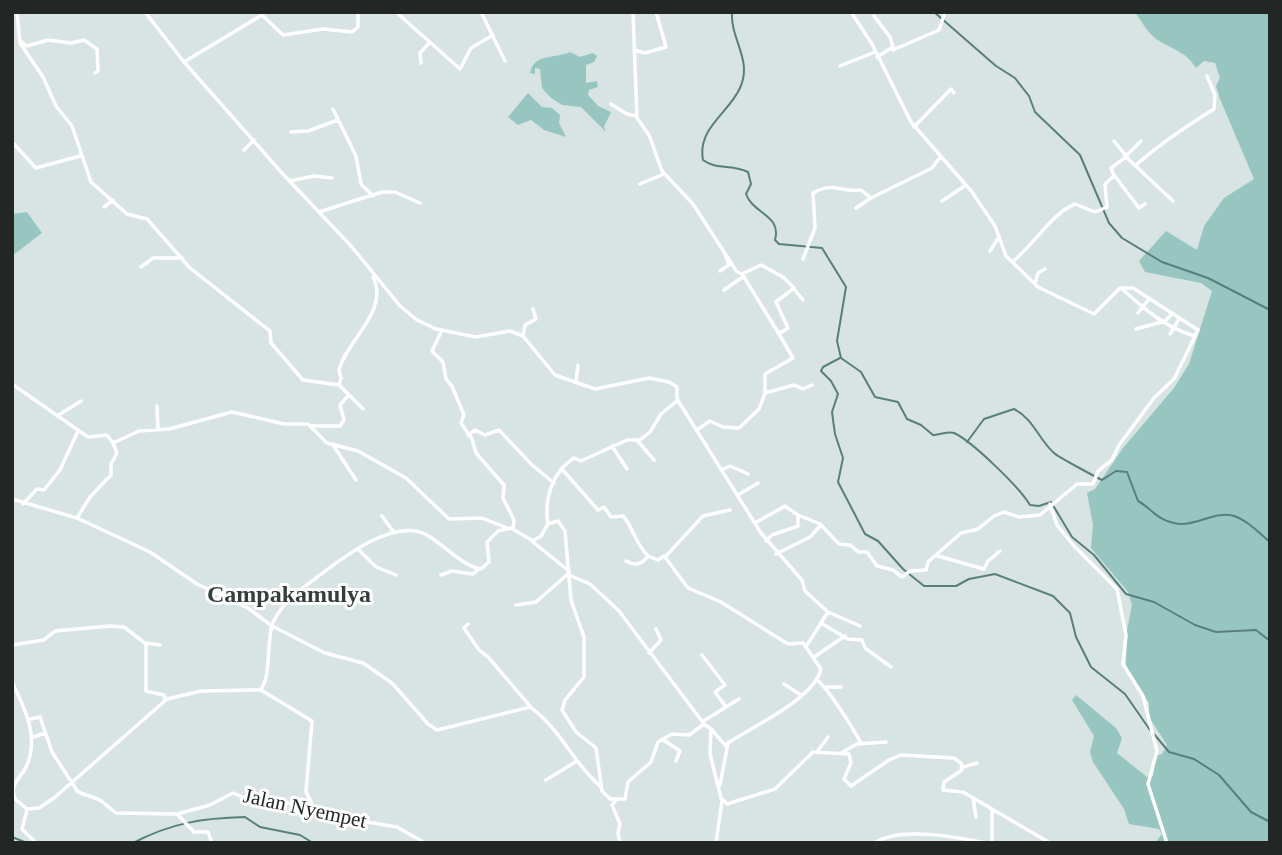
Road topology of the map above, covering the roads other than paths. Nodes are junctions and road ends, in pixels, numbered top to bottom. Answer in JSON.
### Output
{"nodes":[{"id":1,"x":17,"y":12,"type":"edge"},
{"id":2,"x":145,"y":12,"type":"edge"},
{"id":3,"x":353,"y":12,"type":"edge"},
{"id":4,"x":396,"y":12,"type":"edge"},
{"id":5,"x":481,"y":12,"type":"edge"},
{"id":6,"x":633,"y":12,"type":"edge"},
{"id":7,"x":656,"y":12,"type":"edge"},
{"id":8,"x":851,"y":12,"type":"edge"},
{"id":9,"x":946,"y":12,"type":"edge"},
{"id":10,"x":359,"y":15,"type":"edge"},
{"id":11,"x":874,"y":16,"type":"dead end"},
{"id":12,"x":16,"y":35,"type":"edge"},
{"id":13,"x":493,"y":36,"type":"junction"},
{"id":14,"x":430,"y":42,"type":"junction"},
{"id":15,"x":634,"y":50,"type":"junction"},
{"id":16,"x":893,"y":50,"type":"junction"},
{"id":17,"x":875,"y":52,"type":"junction"},
{"id":18,"x":877,"y":57,"type":"junction"},
{"id":19,"x":505,"y":61,"type":"dead end"},
{"id":20,"x":184,"y":62,"type":"junction"},
{"id":21,"x":421,"y":63,"type":"dead end"},
{"id":22,"x":840,"y":66,"type":"dead end"},
{"id":23,"x":95,"y":73,"type":"dead end"},
{"id":24,"x":1207,"y":76,"type":"dead end"},
{"id":25,"x":954,"y":93,"type":"dead end"},
{"id":26,"x":611,"y":104,"type":"dead end"},
{"id":27,"x":333,"y":109,"type":"dead end"},
{"id":28,"x":636,"y":116,"type":"junction"},
{"id":29,"x":338,"y":120,"type":"junction"},
{"id":30,"x":914,"y":127,"type":"junction"},
{"id":31,"x":291,"y":132,"type":"dead end"},
{"id":32,"x":254,"y":140,"type":"junction"},
{"id":33,"x":1114,"y":141,"type":"dead end"},
{"id":34,"x":1141,"y":141,"type":"dead end"},
{"id":35,"x":12,"y":142,"type":"edge"},
{"id":36,"x":244,"y":150,"type":"dead end"},
{"id":37,"x":80,"y":156,"type":"junction"},
{"id":38,"x":941,"y":156,"type":"junction"},
{"id":39,"x":1127,"y":157,"type":"junction"},
{"id":40,"x":1136,"y":166,"type":"junction"},
{"id":41,"x":664,"y":174,"type":"junction"},
{"id":42,"x":1114,"y":174,"type":"junction"},
{"id":43,"x":332,"y":178,"type":"dead end"},
{"id":44,"x":290,"y":181,"type":"junction"},
{"id":45,"x":640,"y":184,"type":"dead end"},
{"id":46,"x":966,"y":185,"type":"junction"},
{"id":47,"x":373,"y":196,"type":"junction"},
{"id":48,"x":871,"y":198,"type":"junction"},
{"id":49,"x":113,"y":200,"type":"junction"},
{"id":50,"x":942,"y":201,"type":"dead end"},
{"id":51,"x":1173,"y":201,"type":"dead end"},
{"id":52,"x":420,"y":203,"type":"dead end"},
{"id":53,"x":1144,"y":204,"type":"dead end"},
{"id":54,"x":104,"y":208,"type":"dead end"},
{"id":55,"x":856,"y":208,"type":"dead end"},
{"id":56,"x":319,"y":212,"type":"junction"},
{"id":57,"x":999,"y":237,"type":"junction"},
{"id":58,"x":724,"y":250,"type":"junction"},
{"id":59,"x":990,"y":251,"type":"dead end"},
{"id":60,"x":182,"y":258,"type":"junction"},
{"id":61,"x":803,"y":259,"type":"dead end"},
{"id":62,"x":1012,"y":262,"type":"junction"},
{"id":63,"x":141,"y":267,"type":"dead end"},
{"id":64,"x":1045,"y":269,"type":"dead end"},
{"id":65,"x":369,"y":271,"type":"junction"},
{"id":66,"x":720,"y":271,"type":"dead end"},
{"id":67,"x":743,"y":275,"type":"junction"},
{"id":68,"x":1035,"y":284,"type":"junction"},
{"id":69,"x":1120,"y":288,"type":"junction"},
{"id":70,"x":794,"y":289,"type":"junction"},
{"id":71,"x":724,"y":290,"type":"dead end"},
{"id":72,"x":1149,"y":299,"type":"junction"},
{"id":73,"x":803,"y":300,"type":"dead end"},
{"id":74,"x":1143,"y":308,"type":"junction"},
{"id":75,"x":533,"y":309,"type":"dead end"},
{"id":76,"x":1138,"y":313,"type":"dead end"},
{"id":77,"x":1172,"y":314,"type":"junction"},
{"id":78,"x":1179,"y":319,"type":"junction"},
{"id":79,"x":1164,"y":320,"type":"junction"},
{"id":80,"x":1174,"y":327,"type":"junction"},
{"id":81,"x":1136,"y":329,"type":"dead end"},
{"id":82,"x":442,"y":330,"type":"junction"},
{"id":83,"x":779,"y":334,"type":"junction"},
{"id":84,"x":1170,"y":334,"type":"dead end"},
{"id":85,"x":1195,"y":336,"type":"junction"},
{"id":86,"x":523,"y":337,"type":"junction"},
{"id":87,"x":578,"y":365,"type":"dead end"},
{"id":88,"x":576,"y":382,"type":"junction"},
{"id":89,"x":12,"y":384,"type":"edge"},
{"id":90,"x":339,"y":385,"type":"junction"},
{"id":91,"x":812,"y":385,"type":"dead end"},
{"id":92,"x":765,"y":393,"type":"junction"},
{"id":93,"x":348,"y":396,"type":"junction"},
{"id":94,"x":678,"y":400,"type":"junction"},
{"id":95,"x":81,"y":401,"type":"dead end"},
{"id":96,"x":157,"y":406,"type":"dead end"},
{"id":97,"x":363,"y":409,"type":"dead end"},
{"id":98,"x":57,"y":416,"type":"junction"},
{"id":99,"x":312,"y":426,"type":"junction"},
{"id":100,"x":158,"y":430,"type":"junction"},
{"id":101,"x":697,"y":430,"type":"junction"},
{"id":102,"x":78,"y":431,"type":"junction"},
{"id":103,"x":468,"y":435,"type":"junction"},
{"id":104,"x":637,"y":440,"type":"junction"},
{"id":105,"x":113,"y":443,"type":"junction"},
{"id":106,"x":332,"y":445,"type":"junction"},
{"id":107,"x":612,"y":446,"type":"junction"},
{"id":108,"x":654,"y":460,"type":"dead end"},
{"id":109,"x":561,"y":468,"type":"junction"},
{"id":110,"x":627,"y":469,"type":"dead end"},
{"id":111,"x":721,"y":470,"type":"junction"},
{"id":112,"x":748,"y":474,"type":"dead end"},
{"id":113,"x":356,"y":480,"type":"dead end"},
{"id":114,"x":554,"y":483,"type":"junction"},
{"id":115,"x":758,"y":483,"type":"dead end"},
{"id":116,"x":738,"y":495,"type":"junction"},
{"id":117,"x":12,"y":499,"type":"edge"},
{"id":118,"x":23,"y":504,"type":"junction"},
{"id":119,"x":1050,"y":504,"type":"junction"},
{"id":120,"x":730,"y":510,"type":"dead end"},
{"id":121,"x":798,"y":515,"type":"junction"},
{"id":122,"x":382,"y":516,"type":"dead end"},
{"id":123,"x":77,"y":519,"type":"junction"},
{"id":124,"x":755,"y":523,"type":"junction"},
{"id":125,"x":548,"y":524,"type":"junction"},
{"id":126,"x":821,"y":525,"type":"junction"},
{"id":127,"x":510,"y":529,"type":"junction"},
{"id":128,"x":393,"y":532,"type":"junction"},
{"id":129,"x":531,"y":540,"type":"junction"},
{"id":130,"x":766,"y":541,"type":"junction"},
{"id":131,"x":358,"y":548,"type":"junction"},
{"id":132,"x":1000,"y":551,"type":"dead end"},
{"id":133,"x":776,"y":554,"type":"junction"},
{"id":134,"x":664,"y":555,"type":"junction"},
{"id":135,"x":648,"y":556,"type":"junction"},
{"id":136,"x":938,"y":556,"type":"junction"},
{"id":137,"x":626,"y":561,"type":"dead end"},
{"id":138,"x":479,"y":569,"type":"junction"},
{"id":139,"x":569,"y":573,"type":"junction"},
{"id":140,"x":396,"y":575,"type":"dead end"},
{"id":141,"x":441,"y":575,"type":"dead end"},
{"id":142,"x":516,"y":605,"type":"dead end"},
{"id":143,"x":828,"y":612,"type":"junction"},
{"id":144,"x":821,"y":623,"type":"junction"},
{"id":145,"x":468,"y":624,"type":"dead end"},
{"id":146,"x":272,"y":626,"type":"junction"},
{"id":147,"x":860,"y":626,"type":"dead end"},
{"id":148,"x":656,"y":629,"type":"dead end"},
{"id":149,"x":845,"y":636,"type":"junction"},
{"id":150,"x":146,"y":643,"type":"junction"},
{"id":151,"x":12,"y":645,"type":"edge"},
{"id":152,"x":160,"y":645,"type":"dead end"},
{"id":153,"x":807,"y":645,"type":"junction"},
{"id":154,"x":649,"y":652,"type":"junction"},
{"id":155,"x":702,"y":655,"type":"dead end"},
{"id":156,"x":814,"y":657,"type":"junction"},
{"id":157,"x":891,"y":667,"type":"dead end"},
{"id":158,"x":817,"y":680,"type":"junction"},
{"id":159,"x":12,"y":683,"type":"edge"},
{"id":160,"x":784,"y":684,"type":"dead end"},
{"id":161,"x":825,"y":687,"type":"junction"},
{"id":162,"x":841,"y":687,"type":"dead end"},
{"id":163,"x":260,"y":690,"type":"junction"},
{"id":164,"x":801,"y":695,"type":"junction"},
{"id":165,"x":739,"y":699,"type":"dead end"},
{"id":166,"x":165,"y":700,"type":"junction"},
{"id":167,"x":530,"y":707,"type":"junction"},
{"id":168,"x":726,"y":707,"type":"junction"},
{"id":169,"x":29,"y":719,"type":"junction"},
{"id":170,"x":704,"y":722,"type":"junction"},
{"id":171,"x":711,"y":729,"type":"junction"},
{"id":172,"x":45,"y":733,"type":"junction"},
{"id":173,"x":828,"y":737,"type":"dead end"},
{"id":174,"x":31,"y":738,"type":"junction"},
{"id":175,"x":662,"y":739,"type":"junction"},
{"id":176,"x":886,"y":742,"type":"dead end"},
{"id":177,"x":861,"y":743,"type":"junction"},
{"id":178,"x":727,"y":747,"type":"junction"},
{"id":179,"x":817,"y":752,"type":"junction"},
{"id":180,"x":843,"y":752,"type":"junction"},
{"id":181,"x":577,"y":761,"type":"junction"},
{"id":182,"x":676,"y":761,"type":"dead end"},
{"id":183,"x":977,"y":763,"type":"dead end"},
{"id":184,"x":962,"y":767,"type":"junction"},
{"id":185,"x":546,"y":780,"type":"dead end"},
{"id":186,"x":71,"y":782,"type":"junction"},
{"id":187,"x":600,"y":786,"type":"junction"},
{"id":188,"x":719,"y":787,"type":"junction"},
{"id":189,"x":974,"y":798,"type":"junction"},
{"id":190,"x":616,"y":800,"type":"junction"},
{"id":191,"x":722,"y":801,"type":"junction"},
{"id":192,"x":313,"y":806,"type":"junction"},
{"id":193,"x":27,"y":810,"type":"junction"},
{"id":194,"x":992,"y":810,"type":"junction"},
{"id":195,"x":177,"y":814,"type":"junction"},
{"id":196,"x":976,"y":817,"type":"dead end"},
{"id":197,"x":663,"y":842,"type":"edge"},
{"id":198,"x":36,"y":843,"type":"edge"},
{"id":199,"x":212,"y":843,"type":"edge"},
{"id":200,"x":425,"y":843,"type":"edge"},
{"id":201,"x":620,"y":843,"type":"edge"},
{"id":202,"x":630,"y":843,"type":"edge"},
{"id":203,"x":717,"y":843,"type":"edge"},
{"id":204,"x":763,"y":843,"type":"edge"},
{"id":205,"x":790,"y":843,"type":"edge"},
{"id":206,"x":874,"y":843,"type":"edge"},
{"id":207,"x":986,"y":843,"type":"edge"},
{"id":208,"x":992,"y":843,"type":"edge"},
{"id":209,"x":1050,"y":843,"type":"edge"},
{"id":210,"x":1167,"y":843,"type":"edge"}],
"edges":[{"from":1,"to":12,"type":"street"},
{"from":2,"to":20,"type":"street"},
{"from":3,"to":10,"type":"street"},
{"from":4,"to":14,"type":"street"},
{"from":5,"to":13,"type":"street"},
{"from":6,"to":15,"type":"street"},
{"from":7,"to":15,"type":"street"},
{"from":8,"to":17,"type":"street"},
{"from":9,"to":16,"type":"street"},
{"from":10,"to":20,"type":"street"},
{"from":11,"to":16,"type":"street"},
{"from":12,"to":23,"type":"street"},
{"from":12,"to":37,"type":"street"},
{"from":13,"to":14,"type":"street"},
{"from":13,"to":19,"type":"street"},
{"from":14,"to":21,"type":"street"},
{"from":15,"to":28,"type":"street"},
{"from":16,"to":18,"type":"street"},
{"from":17,"to":18,"type":"street"},
{"from":17,"to":22,"type":"street"},
{"from":18,"to":30,"type":"street"},
{"from":20,"to":32,"type":"street"},
{"from":24,"to":40,"type":"street"},
{"from":25,"to":30,"type":"street"},
{"from":26,"to":28,"type":"street"},
{"from":27,"to":29,"type":"street"},
{"from":28,"to":41,"type":"street"},
{"from":29,"to":31,"type":"street"},
{"from":29,"to":47,"type":"street"},
{"from":30,"to":38,"type":"street"},
{"from":32,"to":36,"type":"street"},
{"from":32,"to":44,"type":"street"},
{"from":33,"to":39,"type":"street"},
{"from":34,"to":39,"type":"street"},
{"from":35,"to":37,"type":"street"},
{"from":37,"to":49,"type":"street"},
{"from":38,"to":46,"type":"street"},
{"from":38,"to":48,"type":"street"},
{"from":39,"to":40,"type":"street"},
{"from":39,"to":42,"type":"street"},
{"from":40,"to":51,"type":"street"},
{"from":41,"to":45,"type":"street"},
{"from":41,"to":58,"type":"street"},
{"from":42,"to":53,"type":"street"},
{"from":42,"to":62,"type":"street"},
{"from":43,"to":44,"type":"street"},
{"from":44,"to":56,"type":"street"},
{"from":46,"to":50,"type":"street"},
{"from":46,"to":57,"type":"street"},
{"from":47,"to":52,"type":"street"},
{"from":47,"to":56,"type":"street"},
{"from":48,"to":55,"type":"street"},
{"from":48,"to":61,"type":"street"},
{"from":49,"to":54,"type":"street"},
{"from":49,"to":60,"type":"street"},
{"from":56,"to":65,"type":"street"},
{"from":57,"to":59,"type":"street"},
{"from":57,"to":62,"type":"street"},
{"from":58,"to":66,"type":"street"},
{"from":58,"to":67,"type":"street"},
{"from":60,"to":63,"type":"street"},
{"from":60,"to":90,"type":"street"},
{"from":62,"to":68,"type":"street"},
{"from":64,"to":68,"type":"street"},
{"from":65,"to":82,"type":"street"},
{"from":65,"to":90,"type":"street"},
{"from":67,"to":70,"type":"street"},
{"from":67,"to":71,"type":"street"},
{"from":67,"to":83,"type":"street"},
{"from":68,"to":69,"type":"street"},
{"from":69,"to":72,"type":"street"},
{"from":69,"to":74,"type":"street"},
{"from":70,"to":73,"type":"street"},
{"from":70,"to":83,"type":"street"},
{"from":72,"to":74,"type":"street"},
{"from":72,"to":77,"type":"street"},
{"from":74,"to":76,"type":"street"},
{"from":74,"to":79,"type":"street"},
{"from":75,"to":86,"type":"street"},
{"from":77,"to":78,"type":"street"},
{"from":77,"to":79,"type":"street"},
{"from":78,"to":80,"type":"street"},
{"from":78,"to":85,"type":"street"},
{"from":79,"to":80,"type":"street"},
{"from":79,"to":81,"type":"street"},
{"from":80,"to":84,"type":"street"},
{"from":80,"to":85,"type":"street"},
{"from":82,"to":86,"type":"street"},
{"from":82,"to":103,"type":"street"},
{"from":83,"to":92,"type":"street"},
{"from":85,"to":119,"type":"street"},
{"from":86,"to":88,"type":"street"},
{"from":87,"to":88,"type":"street"},
{"from":88,"to":94,"type":"street"},
{"from":89,"to":98,"type":"street"},
{"from":90,"to":93,"type":"street"},
{"from":91,"to":92,"type":"street"},
{"from":92,"to":101,"type":"street"},
{"from":93,"to":97,"type":"street"},
{"from":93,"to":99,"type":"street"},
{"from":94,"to":101,"type":"street"},
{"from":94,"to":104,"type":"street"},
{"from":95,"to":98,"type":"street"},
{"from":96,"to":100,"type":"street"},
{"from":98,"to":102,"type":"street"},
{"from":99,"to":100,"type":"street"},
{"from":99,"to":106,"type":"street"},
{"from":100,"to":105,"type":"street"},
{"from":101,"to":111,"type":"street"},
{"from":102,"to":105,"type":"street"},
{"from":102,"to":118,"type":"street"},
{"from":103,"to":114,"type":"street"},
{"from":103,"to":127,"type":"street"},
{"from":104,"to":107,"type":"street"},
{"from":104,"to":108,"type":"street"},
{"from":105,"to":123,"type":"street"},
{"from":106,"to":113,"type":"street"},
{"from":106,"to":127,"type":"street"},
{"from":107,"to":109,"type":"street"},
{"from":107,"to":110,"type":"street"},
{"from":109,"to":114,"type":"street"},
{"from":109,"to":135,"type":"street"},
{"from":111,"to":112,"type":"street"},
{"from":111,"to":116,"type":"street"},
{"from":114,"to":125,"type":"street"},
{"from":115,"to":116,"type":"street"},
{"from":116,"to":124,"type":"street"},
{"from":117,"to":118,"type":"street"},
{"from":118,"to":123,"type":"street"},
{"from":119,"to":136,"type":"street"},
{"from":119,"to":210,"type":"street"},
{"from":120,"to":134,"type":"street"},
{"from":121,"to":124,"type":"street"},
{"from":121,"to":126,"type":"street"},
{"from":121,"to":130,"type":"street"},
{"from":122,"to":128,"type":"street"},
{"from":123,"to":146,"type":"street"},
{"from":124,"to":130,"type":"street"},
{"from":125,"to":129,"type":"street"},
{"from":125,"to":139,"type":"street"},
{"from":126,"to":133,"type":"street"},
{"from":126,"to":136,"type":"street"},
{"from":127,"to":129,"type":"street"},
{"from":127,"to":138,"type":"street"},
{"from":128,"to":131,"type":"street"},
{"from":128,"to":138,"type":"street"},
{"from":129,"to":139,"type":"street"},
{"from":130,"to":133,"type":"street"},
{"from":131,"to":140,"type":"street"},
{"from":131,"to":146,"type":"street"},
{"from":132,"to":136,"type":"street"},
{"from":133,"to":143,"type":"street"},
{"from":134,"to":135,"type":"street"},
{"from":134,"to":153,"type":"street"},
{"from":135,"to":137,"type":"street"},
{"from":138,"to":141,"type":"street"},
{"from":139,"to":142,"type":"street"},
{"from":139,"to":154,"type":"street"},
{"from":139,"to":187,"type":"street"},
{"from":143,"to":144,"type":"street"},
{"from":143,"to":147,"type":"street"},
{"from":144,"to":149,"type":"street"},
{"from":144,"to":153,"type":"street"},
{"from":145,"to":167,"type":"street"},
{"from":146,"to":163,"type":"street"},
{"from":146,"to":167,"type":"street"},
{"from":148,"to":154,"type":"street"},
{"from":149,"to":156,"type":"street"},
{"from":149,"to":157,"type":"street"},
{"from":150,"to":151,"type":"street"},
{"from":150,"to":152,"type":"street"},
{"from":150,"to":166,"type":"street"},
{"from":153,"to":156,"type":"street"},
{"from":154,"to":170,"type":"street"},
{"from":155,"to":168,"type":"street"},
{"from":156,"to":158,"type":"street"},
{"from":158,"to":161,"type":"street"},
{"from":158,"to":164,"type":"street"},
{"from":159,"to":169,"type":"street"},
{"from":160,"to":164,"type":"street"},
{"from":161,"to":162,"type":"street"},
{"from":161,"to":177,"type":"street"},
{"from":163,"to":166,"type":"street"},
{"from":163,"to":192,"type":"street"},
{"from":164,"to":178,"type":"street"},
{"from":165,"to":168,"type":"street"},
{"from":166,"to":186,"type":"street"},
{"from":167,"to":181,"type":"street"},
{"from":168,"to":170,"type":"street"},
{"from":169,"to":172,"type":"street"},
{"from":169,"to":174,"type":"street"},
{"from":170,"to":171,"type":"street"},
{"from":170,"to":175,"type":"street"},
{"from":171,"to":178,"type":"street"},
{"from":171,"to":188,"type":"street"},
{"from":172,"to":174,"type":"street"},
{"from":172,"to":186,"type":"street"},
{"from":173,"to":179,"type":"street"},
{"from":174,"to":193,"type":"street"},
{"from":175,"to":182,"type":"street"},
{"from":175,"to":190,"type":"street"},
{"from":176,"to":177,"type":"street"},
{"from":177,"to":180,"type":"street"},
{"from":178,"to":188,"type":"street"},
{"from":179,"to":180,"type":"street"},
{"from":179,"to":191,"type":"street"},
{"from":180,"to":184,"type":"street"},
{"from":181,"to":185,"type":"street"},
{"from":181,"to":187,"type":"street"},
{"from":183,"to":184,"type":"street"},
{"from":184,"to":189,"type":"street"},
{"from":186,"to":193,"type":"street"},
{"from":186,"to":195,"type":"street","name":"Jalan Nyempet"},
{"from":187,"to":190,"type":"street"},
{"from":188,"to":191,"type":"street"},
{"from":189,"to":194,"type":"street"},
{"from":189,"to":196,"type":"street"},
{"from":190,"to":201,"type":"street"},
{"from":191,"to":203,"type":"street"},
{"from":192,"to":195,"type":"street","name":"Jalan Nyempet"},
{"from":192,"to":200,"type":"street","name":"Jalan Nyempet"},
{"from":193,"to":198,"type":"street"},
{"from":194,"to":208,"type":"street"},
{"from":194,"to":209,"type":"street"},
{"from":195,"to":199,"type":"street"},
{"from":197,"to":202,"type":"street"},
{"from":197,"to":203,"type":"street"},
{"from":204,"to":205,"type":"street"},
{"from":206,"to":207,"type":"street"}]}
